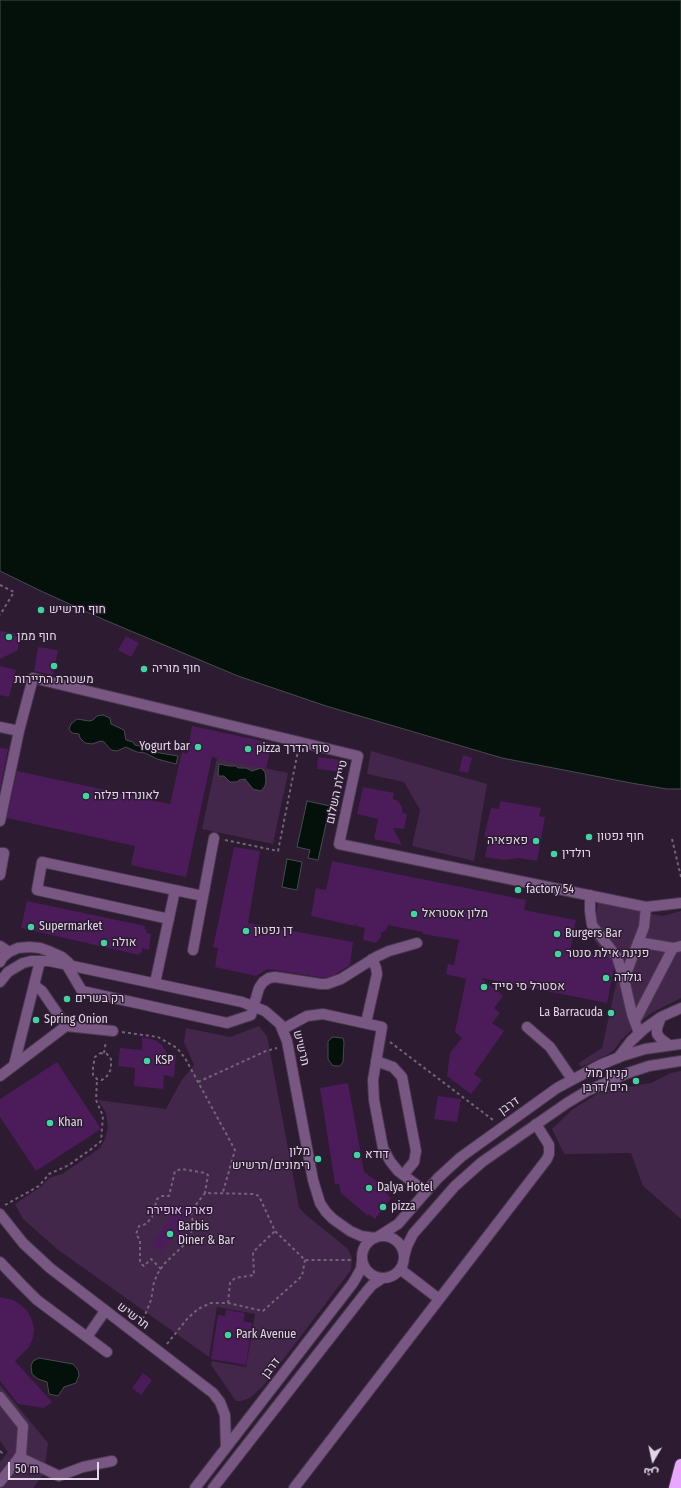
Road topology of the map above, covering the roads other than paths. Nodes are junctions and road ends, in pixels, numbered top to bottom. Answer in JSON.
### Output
{"nodes":[{"id":1,"x":0,"y":727,"type":"edge"},
{"id":2,"x":18,"y":731,"type":"junction"},
{"id":3,"x":0,"y":821,"type":"edge"},
{"id":4,"x":214,"y":838,"type":"road end"},
{"id":5,"x":0,"y":853,"type":"edge"},
{"id":6,"x":0,"y":875,"type":"edge"},
{"id":7,"x":175,"y":890,"type":"junction"},
{"id":8,"x":590,"y":895,"type":"junction"},
{"id":9,"x":203,"y":896,"type":"junction"},
{"id":10,"x":681,"y":904,"type":"edge"},
{"id":11,"x":646,"y":906,"type":"junction"},
{"id":12,"x":169,"y":919,"type":"junction"},
{"id":13,"x":638,"y":942,"type":"junction"},
{"id":14,"x":417,"y":943,"type":"dead end"},
{"id":15,"x":0,"y":946,"type":"edge"},
{"id":16,"x":677,"y":947,"type":"edge"},
{"id":17,"x":193,"y":950,"type":"dead end"},
{"id":18,"x":10,"y":952,"type":"junction"},
{"id":19,"x":372,"y":959,"type":"junction"},
{"id":20,"x":40,"y":961,"type":"junction"},
{"id":21,"x":0,"y":962,"type":"edge"},
{"id":22,"x":69,"y":965,"type":"junction"},
{"id":23,"x":624,"y":979,"type":"junction"},
{"id":24,"x":0,"y":982,"type":"edge"},
{"id":25,"x":155,"y":983,"type":"junction"},
{"id":26,"x":34,"y":985,"type":"junction"},
{"id":27,"x":254,"y":1006,"type":"junction"},
{"id":28,"x":681,"y":1008,"type":"edge"},
{"id":29,"x":661,"y":1017,"type":"junction"},
{"id":30,"x":635,"y":1021,"type":"junction"},
{"id":31,"x":366,"y":1023,"type":"junction"},
{"id":32,"x":66,"y":1026,"type":"junction"},
{"id":33,"x":526,"y":1027,"type":"dead end"},
{"id":34,"x":283,"y":1029,"type":"junction"},
{"id":35,"x":113,"y":1031,"type":"road end"},
{"id":36,"x":639,"y":1033,"type":"junction"},
{"id":37,"x":681,"y":1043,"type":"edge"},
{"id":38,"x":669,"y":1045,"type":"junction"},
{"id":39,"x":617,"y":1058,"type":"junction"},
{"id":40,"x":376,"y":1061,"type":"junction"},
{"id":41,"x":681,"y":1061,"type":"edge"},
{"id":42,"x":14,"y":1065,"type":"junction"},
{"id":43,"x":0,"y":1076,"type":"edge"},
{"id":44,"x":572,"y":1079,"type":"junction"},
{"id":45,"x":536,"y":1124,"type":"junction"},
{"id":46,"x":403,"y":1175,"type":"junction"},
{"id":47,"x":426,"y":1192,"type":"junction"},
{"id":48,"x":0,"y":1214,"type":"edge"},
{"id":49,"x":377,"y":1237,"type":"junction"},
{"id":50,"x":404,"y":1257,"type":"junction"},
{"id":51,"x":362,"y":1260,"type":"junction"},
{"id":52,"x":0,"y":1262,"type":"edge"},
{"id":53,"x":400,"y":1269,"type":"junction"},
{"id":54,"x":383,"y":1278,"type":"junction"},
{"id":55,"x":439,"y":1299,"type":"junction"},
{"id":56,"x":106,"y":1311,"type":"junction"},
{"id":57,"x":87,"y":1337,"type":"junction"},
{"id":58,"x":107,"y":1352,"type":"dead end"},
{"id":59,"x":0,"y":1397,"type":"edge"},
{"id":60,"x":226,"y":1447,"type":"junction"},
{"id":61,"x":19,"y":1457,"type":"junction"},
{"id":62,"x":112,"y":1461,"type":"dead end"},
{"id":63,"x":681,"y":1465,"type":"edge"},
{"id":64,"x":0,"y":1482,"type":"edge"},
{"id":65,"x":195,"y":1488,"type":"edge"},
{"id":66,"x":212,"y":1488,"type":"edge"},
{"id":67,"x":294,"y":1488,"type":"edge"},
{"id":68,"x":675,"y":1488,"type":"edge"}],
"edges":[{"from":1,"to":2,"type":"street"},
{"from":2,"to":3,"type":"street"},
{"from":2,"to":8,"type":"street","name":"טיילת השלום"},
{"from":4,"to":9,"type":"street"},
{"from":5,"to":6,"type":"street"},
{"from":7,"to":9,"type":"street"},
{"from":7,"to":12,"type":"street"},
{"from":7,"to":12,"type":"street"},
{"from":8,"to":11,"type":"street","name":"טיילת השלום"},
{"from":8,"to":23,"type":"street"},
{"from":9,"to":17,"type":"street"},
{"from":10,"to":11,"type":"street","name":"טיילת השלום"},
{"from":11,"to":13,"type":"street"},
{"from":12,"to":25,"type":"street"},
{"from":13,"to":16,"type":"street"},
{"from":13,"to":23,"type":"street"},
{"from":14,"to":19,"type":"street"},
{"from":15,"to":18,"type":"street"},
{"from":16,"to":30,"type":"street"},
{"from":18,"to":21,"type":"street"},
{"from":18,"to":22,"type":"street","name":"תרשיש"},
{"from":19,"to":27,"type":"street"},
{"from":19,"to":31,"type":"street"},
{"from":20,"to":22,"type":"street","name":"תרשיש"},
{"from":20,"to":24,"type":"street","name":"תרשיש"},
{"from":20,"to":26,"type":"street"},
{"from":22,"to":25,"type":"street","name":"תרשיש"},
{"from":22,"to":27,"type":"street"},
{"from":23,"to":30,"type":"street"},
{"from":25,"to":27,"type":"street","name":"תרשיש"},
{"from":26,"to":32,"type":"street"},
{"from":26,"to":42,"type":"street"},
{"from":27,"to":34,"type":"street","name":"תרשיש"},
{"from":28,"to":29,"type":"street"},
{"from":29,"to":36,"type":"street"},
{"from":29,"to":38,"type":"street"},
{"from":30,"to":36,"type":"street"},
{"from":31,"to":34,"type":"street"},
{"from":31,"to":40,"type":"street"},
{"from":32,"to":35,"type":"street"},
{"from":32,"to":42,"type":"street"},
{"from":33,"to":44,"type":"street"},
{"from":34,"to":49,"type":"street","name":"תרשיש"},
{"from":36,"to":39,"type":"street"},
{"from":37,"to":38,"type":"street","name":"דרבן"},
{"from":38,"to":39,"type":"street","name":"דרבן"},
{"from":39,"to":44,"type":"street","name":"דרבן"},
{"from":40,"to":46,"type":"street"},
{"from":40,"to":46,"type":"street"},
{"from":41,"to":45,"type":"street"},
{"from":42,"to":43,"type":"street"},
{"from":44,"to":47,"type":"street","name":"דרבן"},
{"from":45,"to":50,"type":"street"},
{"from":45,"to":55,"type":"street"},
{"from":46,"to":47,"type":"street"},
{"from":47,"to":49,"type":"street","name":"דרבן"},
{"from":48,"to":56,"type":"street","name":"תרשיש"},
{"from":49,"to":50,"type":"street"},
{"from":49,"to":51,"type":"street"},
{"from":50,"to":53,"type":"street"},
{"from":51,"to":54,"type":"street"},
{"from":51,"to":60,"type":"street","name":"דרבן"},
{"from":52,"to":57,"type":"street"},
{"from":53,"to":54,"type":"street"},
{"from":53,"to":55,"type":"street"},
{"from":54,"to":66,"type":"street"},
{"from":55,"to":67,"type":"street"},
{"from":56,"to":57,"type":"street"},
{"from":56,"to":60,"type":"street","name":"תרשיש"},
{"from":57,"to":58,"type":"street"},
{"from":59,"to":61,"type":"street"},
{"from":60,"to":65,"type":"street","name":"דרבן"},
{"from":61,"to":62,"type":"street"},
{"from":61,"to":64,"type":"street"},
{"from":63,"to":68,"type":"highway"}]}
